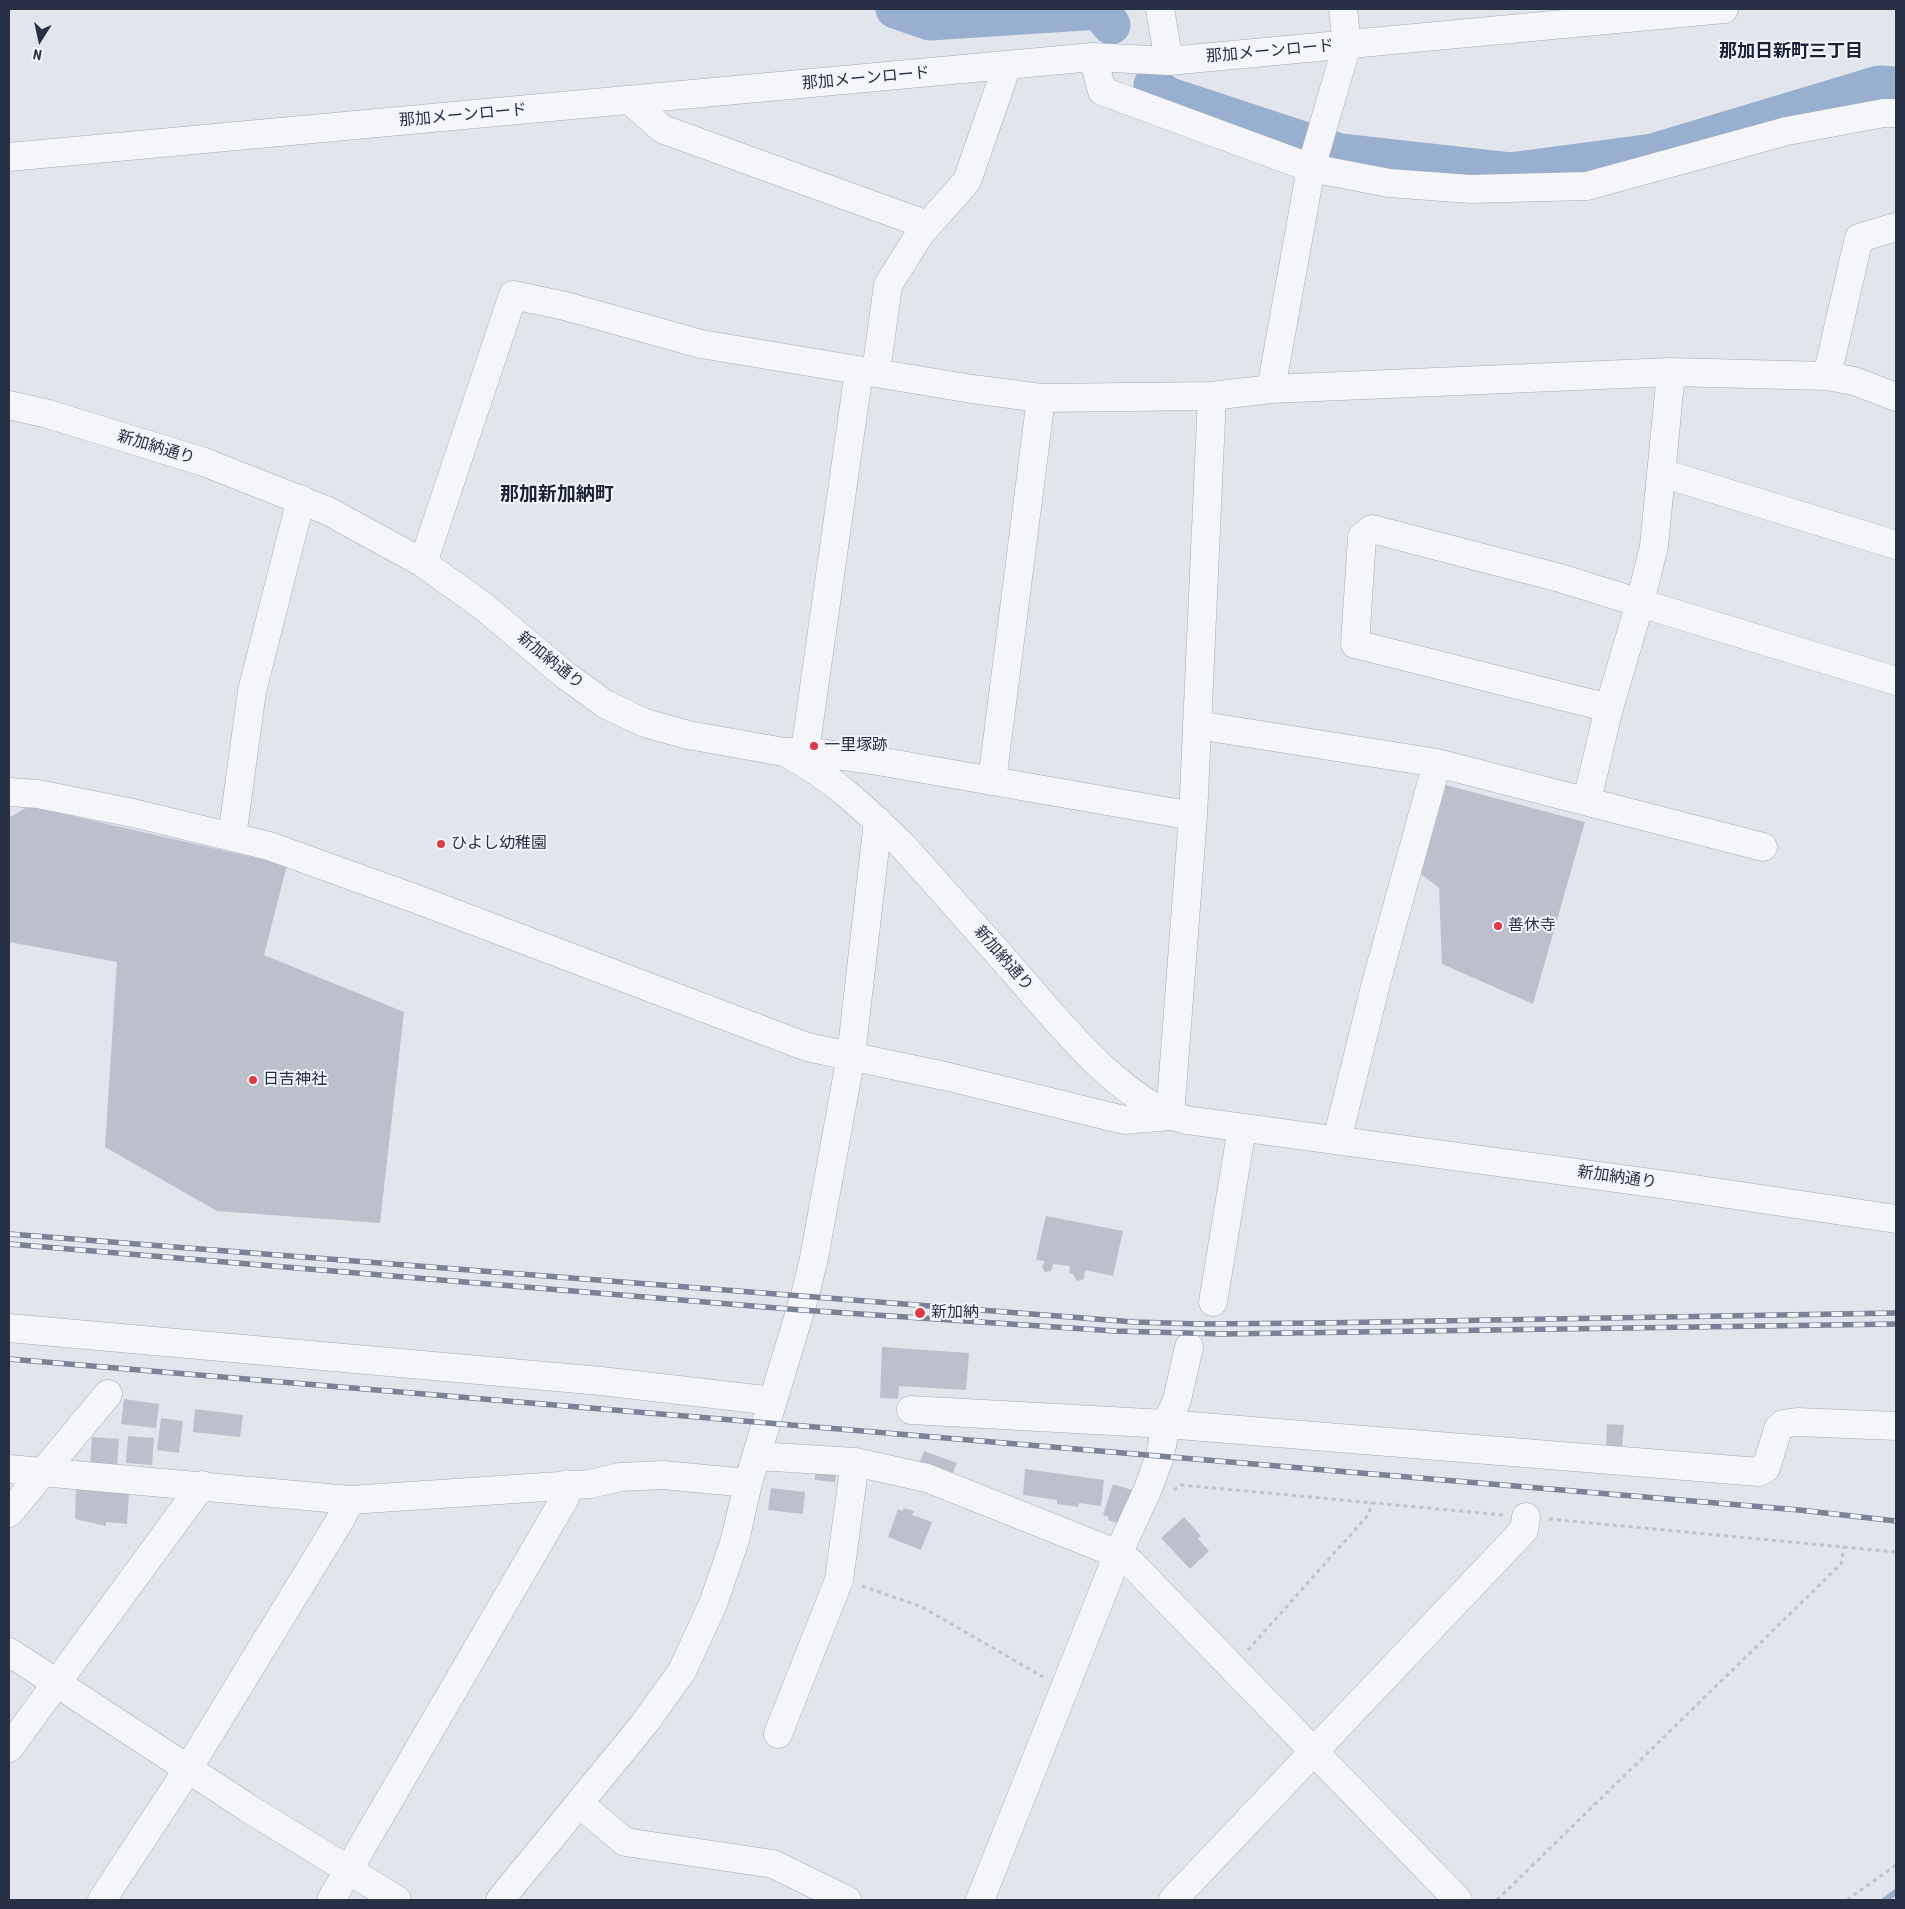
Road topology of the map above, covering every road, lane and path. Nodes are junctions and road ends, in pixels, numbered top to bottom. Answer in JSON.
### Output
{"nodes":[{"id":1,"x":1160,"y":9,"type":"edge"},
{"id":2,"x":1343,"y":9,"type":"edge"},
{"id":3,"x":1724,"y":9,"type":"edge"},
{"id":4,"x":1347,"y":45,"type":"junction"},
{"id":5,"x":1093,"y":57,"type":"junction"},
{"id":6,"x":1168,"y":61,"type":"junction"},
{"id":7,"x":1007,"y":66,"type":"junction"},
{"id":8,"x":630,"y":101,"type":"junction"},
{"id":9,"x":1896,"y":113,"type":"edge"},
{"id":10,"x":1318,"y":148,"type":"junction"},
{"id":11,"x":9,"y":158,"type":"edge"},
{"id":12,"x":927,"y":225,"type":"junction"},
{"id":13,"x":1896,"y":227,"type":"edge"},
{"id":14,"x":868,"y":371,"type":"junction"},
{"id":15,"x":1672,"y":372,"type":"junction"},
{"id":16,"x":1827,"y":376,"type":"junction"},
{"id":17,"x":1270,"y":389,"type":"junction"},
{"id":18,"x":1212,"y":396,"type":"junction"},
{"id":19,"x":1896,"y":397,"type":"edge"},
{"id":20,"x":1041,"y":398,"type":"junction"},
{"id":21,"x":9,"y":405,"type":"edge"},
{"id":22,"x":1662,"y":473,"type":"junction"},
{"id":23,"x":301,"y":499,"type":"junction"},
{"id":24,"x":1896,"y":545,"type":"edge"},
{"id":25,"x":423,"y":563,"type":"junction"},
{"id":26,"x":1640,"y":603,"type":"junction"},
{"id":27,"x":1896,"y":681,"type":"edge"},
{"id":28,"x":1609,"y":708,"type":"junction"},
{"id":29,"x":1197,"y":725,"type":"junction"},
{"id":30,"x":794,"y":752,"type":"junction"},
{"id":31,"x":1437,"y":762,"type":"junction"},
{"id":32,"x":992,"y":781,"type":"junction"},
{"id":33,"x":9,"y":792,"type":"edge"},
{"id":34,"x":1587,"y":800,"type":"junction"},
{"id":35,"x":1193,"y":816,"type":"junction"},
{"id":36,"x":878,"y":821,"type":"junction"},
{"id":37,"x":232,"y":836,"type":"junction"},
{"id":38,"x":1763,"y":847,"type":"dead end"},
{"id":39,"x":851,"y":1056,"type":"junction"},
{"id":40,"x":1170,"y":1116,"type":"junction"},
{"id":41,"x":1242,"y":1128,"type":"junction"},
{"id":42,"x":1337,"y":1140,"type":"junction"},
{"id":43,"x":1896,"y":1218,"type":"edge"},
{"id":44,"x":1213,"y":1302,"type":"dead end"},
{"id":45,"x":9,"y":1328,"type":"edge"},
{"id":46,"x":1189,"y":1347,"type":"dead end"},
{"id":47,"x":108,"y":1394,"type":"dead end"},
{"id":48,"x":773,"y":1401,"type":"junction"},
{"id":49,"x":911,"y":1410,"type":"dead end"},
{"id":50,"x":1166,"y":1424,"type":"junction"},
{"id":51,"x":1896,"y":1426,"type":"edge"},
{"id":52,"x":757,"y":1456,"type":"junction"},
{"id":53,"x":855,"y":1462,"type":"junction"},
{"id":54,"x":9,"y":1469,"type":"edge"},
{"id":55,"x":44,"y":1472,"type":"junction"},
{"id":56,"x":748,"y":1483,"type":"junction"},
{"id":57,"x":567,"y":1484,"type":"junction"},
{"id":58,"x":202,"y":1485,"type":"junction"},
{"id":59,"x":1170,"y":1492,"type":"dead end"},
{"id":60,"x":350,"y":1500,"type":"junction"},
{"id":61,"x":1371,"y":1503,"type":"junction"},
{"id":62,"x":9,"y":1513,"type":"edge"},
{"id":63,"x":1526,"y":1517,"type":"junction"},
{"id":64,"x":1844,"y":1546,"type":"junction"},
{"id":65,"x":1896,"y":1552,"type":"edge"},
{"id":66,"x":1118,"y":1554,"type":"junction"},
{"id":67,"x":840,"y":1580,"type":"junction"},
{"id":68,"x":9,"y":1652,"type":"edge"},
{"id":69,"x":1232,"y":1668,"type":"junction"},
{"id":70,"x":56,"y":1684,"type":"junction"},
{"id":71,"x":1065,"y":1686,"type":"junction"},
{"id":72,"x":778,"y":1734,"type":"dead end"},
{"id":73,"x":9,"y":1748,"type":"edge"},
{"id":74,"x":1314,"y":1750,"type":"junction"},
{"id":75,"x":188,"y":1769,"type":"junction"},
{"id":76,"x":580,"y":1804,"type":"junction"},
{"id":77,"x":1896,"y":1865,"type":"edge"},
{"id":78,"x":348,"y":1869,"type":"junction"},
{"id":79,"x":102,"y":1900,"type":"edge"},
{"id":80,"x":331,"y":1900,"type":"edge"},
{"id":81,"x":397,"y":1900,"type":"edge"},
{"id":82,"x":500,"y":1900,"type":"edge"},
{"id":83,"x":847,"y":1900,"type":"edge"},
{"id":84,"x":980,"y":1900,"type":"edge"},
{"id":85,"x":1173,"y":1900,"type":"edge"},
{"id":86,"x":1458,"y":1900,"type":"edge"},
{"id":87,"x":1497,"y":1900,"type":"edge"},
{"id":88,"x":1847,"y":1900,"type":"edge"}],
"edges":[{"from":1,"to":6,"type":"street"},
{"from":2,"to":4,"type":"street"},
{"from":3,"to":4,"type":"street","name":"那加メーンロード"},
{"from":4,"to":6,"type":"street","name":"那加メーンロード"},
{"from":4,"to":10,"type":"street"},
{"from":5,"to":6,"type":"street","name":"那加メーンロード"},
{"from":5,"to":7,"type":"street","name":"那加メーンロード"},
{"from":5,"to":10,"type":"street"},
{"from":7,"to":8,"type":"street","name":"那加メーンロード"},
{"from":7,"to":12,"type":"street"},
{"from":8,"to":11,"type":"street","name":"那加メーンロード"},
{"from":8,"to":12,"type":"street"},
{"from":9,"to":10,"type":"street"},
{"from":10,"to":17,"type":"street"},
{"from":12,"to":14,"type":"street"},
{"from":13,"to":16,"type":"street"},
{"from":14,"to":20,"type":"street"},
{"from":14,"to":25,"type":"street"},
{"from":14,"to":30,"type":"street"},
{"from":15,"to":16,"type":"street"},
{"from":15,"to":17,"type":"street"},
{"from":15,"to":22,"type":"street"},
{"from":16,"to":19,"type":"street"},
{"from":17,"to":18,"type":"street"},
{"from":18,"to":20,"type":"street"},
{"from":18,"to":29,"type":"street"},
{"from":20,"to":32,"type":"street"},
{"from":21,"to":23,"type":"street","name":"新加納通り"},
{"from":22,"to":24,"type":"street"},
{"from":22,"to":26,"type":"street"},
{"from":23,"to":25,"type":"street","name":"新加納通り"},
{"from":23,"to":37,"type":"street"},
{"from":25,"to":30,"type":"street","name":"新加納通り"},
{"from":26,"to":27,"type":"street"},
{"from":26,"to":28,"type":"street"},
{"from":26,"to":28,"type":"street"},
{"from":28,"to":34,"type":"street"},
{"from":29,"to":31,"type":"street"},
{"from":29,"to":35,"type":"street"},
{"from":30,"to":32,"type":"street","name":"新加納通り"},
{"from":30,"to":36,"type":"street","name":"新加納通り"},
{"from":31,"to":34,"type":"street"},
{"from":31,"to":42,"type":"street"},
{"from":32,"to":35,"type":"street","name":"新加納通り"},
{"from":33,"to":37,"type":"street"},
{"from":34,"to":38,"type":"street"},
{"from":35,"to":40,"type":"street"},
{"from":36,"to":39,"type":"street"},
{"from":36,"to":40,"type":"street","name":"新加納通り"},
{"from":37,"to":39,"type":"street"},
{"from":39,"to":40,"type":"street"},
{"from":39,"to":48,"type":"street"},
{"from":40,"to":41,"type":"street","name":"新加納通り"},
{"from":41,"to":42,"type":"street","name":"新加納通り"},
{"from":41,"to":44,"type":"street"},
{"from":42,"to":43,"type":"street","name":"新加納通り"},
{"from":45,"to":48,"type":"street"},
{"from":46,"to":50,"type":"street"},
{"from":47,"to":55,"type":"street"},
{"from":48,"to":52,"type":"street"},
{"from":49,"to":50,"type":"street"},
{"from":50,"to":51,"type":"street"},
{"from":50,"to":66,"type":"street"},
{"from":52,"to":53,"type":"street"},
{"from":52,"to":56,"type":"street"},
{"from":53,"to":66,"type":"street"},
{"from":53,"to":67,"type":"street"},
{"from":54,"to":55,"type":"street"},
{"from":55,"to":58,"type":"street"},
{"from":55,"to":62,"type":"street"},
{"from":56,"to":57,"type":"street"},
{"from":56,"to":76,"type":"street"},
{"from":57,"to":60,"type":"street"},
{"from":57,"to":78,"type":"street"},
{"from":58,"to":60,"type":"street"},
{"from":58,"to":70,"type":"street"},
{"from":59,"to":61,"type":"path"},
{"from":60,"to":75,"type":"street"},
{"from":61,"to":63,"type":"path"},
{"from":61,"to":69,"type":"path"},
{"from":63,"to":64,"type":"path"},
{"from":63,"to":74,"type":"street"},
{"from":64,"to":65,"type":"path"},
{"from":64,"to":87,"type":"path"},
{"from":66,"to":69,"type":"street"},
{"from":66,"to":71,"type":"street"},
{"from":67,"to":71,"type":"path"},
{"from":67,"to":72,"type":"street"},
{"from":68,"to":70,"type":"street"},
{"from":69,"to":74,"type":"street"},
{"from":70,"to":73,"type":"street"},
{"from":70,"to":75,"type":"street"},
{"from":71,"to":84,"type":"street"},
{"from":74,"to":85,"type":"street"},
{"from":74,"to":86,"type":"street"},
{"from":75,"to":78,"type":"street"},
{"from":75,"to":79,"type":"street"},
{"from":76,"to":82,"type":"street"},
{"from":76,"to":83,"type":"street"},
{"from":77,"to":88,"type":"path"},
{"from":78,"to":80,"type":"street"},
{"from":78,"to":81,"type":"street"}]}
